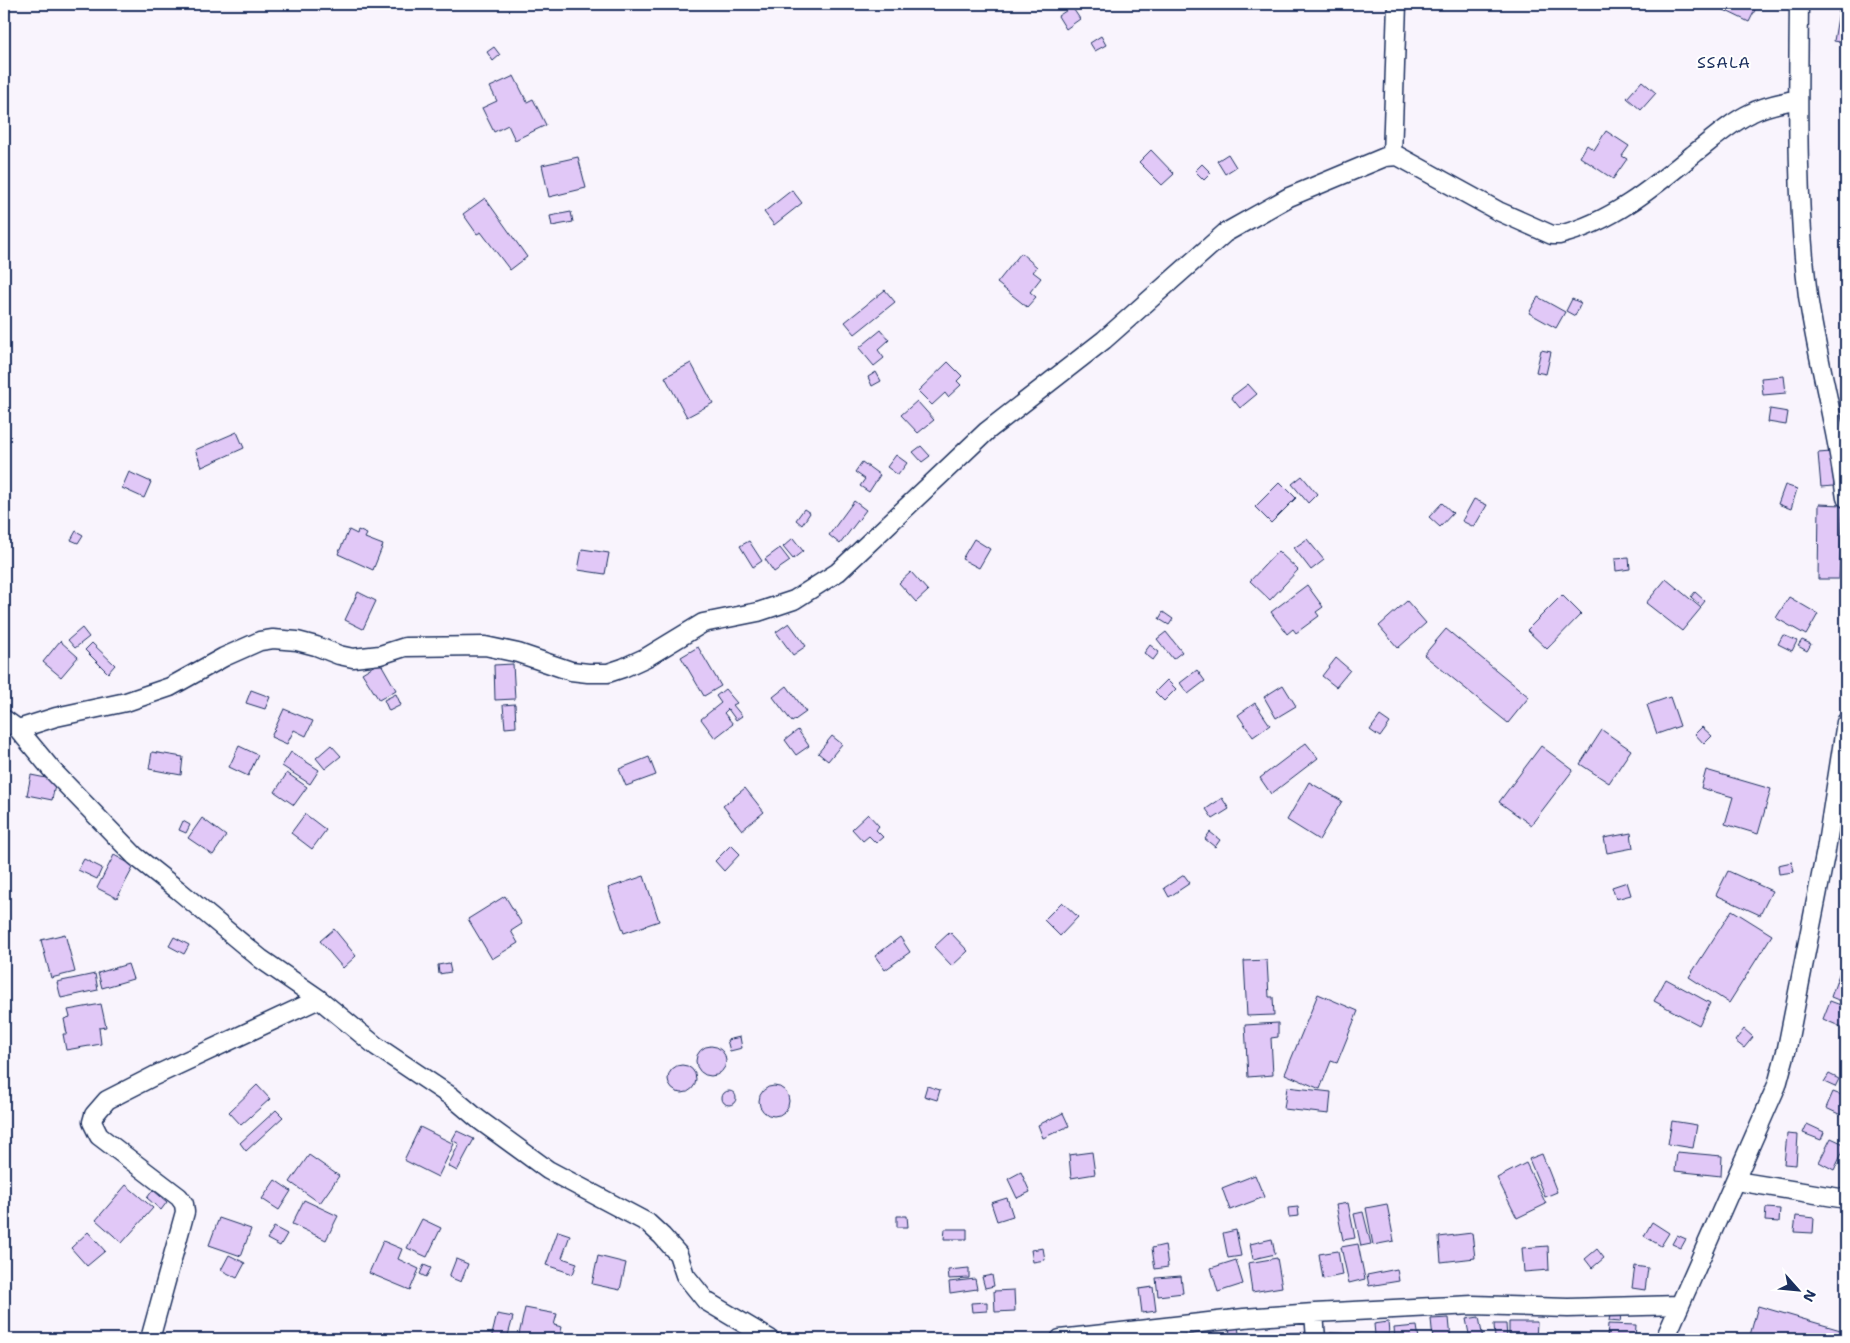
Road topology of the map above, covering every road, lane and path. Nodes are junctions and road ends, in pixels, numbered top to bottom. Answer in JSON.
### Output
{"nodes":[{"id":1,"x":1397,"y":4,"type":"edge"},
{"id":2,"x":1799,"y":4,"type":"edge"},
{"id":3,"x":1798,"y":99,"type":"junction"},
{"id":4,"x":1392,"y":156,"type":"junction"},
{"id":5,"x":1846,"y":498,"type":"edge"},
{"id":6,"x":1846,"y":722,"type":"edge"},
{"id":7,"x":11,"y":724,"type":"edge"},
{"id":8,"x":320,"y":999,"type":"junction"},
{"id":9,"x":1736,"y":1181,"type":"junction"},
{"id":10,"x":1846,"y":1198,"type":"edge"},
{"id":11,"x":1680,"y":1305,"type":"junction"},
{"id":12,"x":1314,"y":1313,"type":"junction"},
{"id":13,"x":150,"y":1339,"type":"edge"},
{"id":14,"x":770,"y":1339,"type":"edge"},
{"id":15,"x":1060,"y":1339,"type":"edge"},
{"id":16,"x":1316,"y":1339,"type":"edge"},
{"id":17,"x":1665,"y":1339,"type":"edge"}],
"edges":[{"from":1,"to":4,"type":"street"},
{"from":2,"to":3,"type":"street"},
{"from":3,"to":4,"type":"street"},
{"from":3,"to":5,"type":"street"},
{"from":4,"to":7,"type":"street"},
{"from":6,"to":9,"type":"street"},
{"from":7,"to":8,"type":"street"},
{"from":8,"to":13,"type":"street"},
{"from":8,"to":14,"type":"street"},
{"from":9,"to":10,"type":"street"},
{"from":9,"to":11,"type":"street"},
{"from":11,"to":12,"type":"street"},
{"from":11,"to":17,"type":"street"},
{"from":12,"to":15,"type":"street"},
{"from":12,"to":16,"type":"street"}]}
